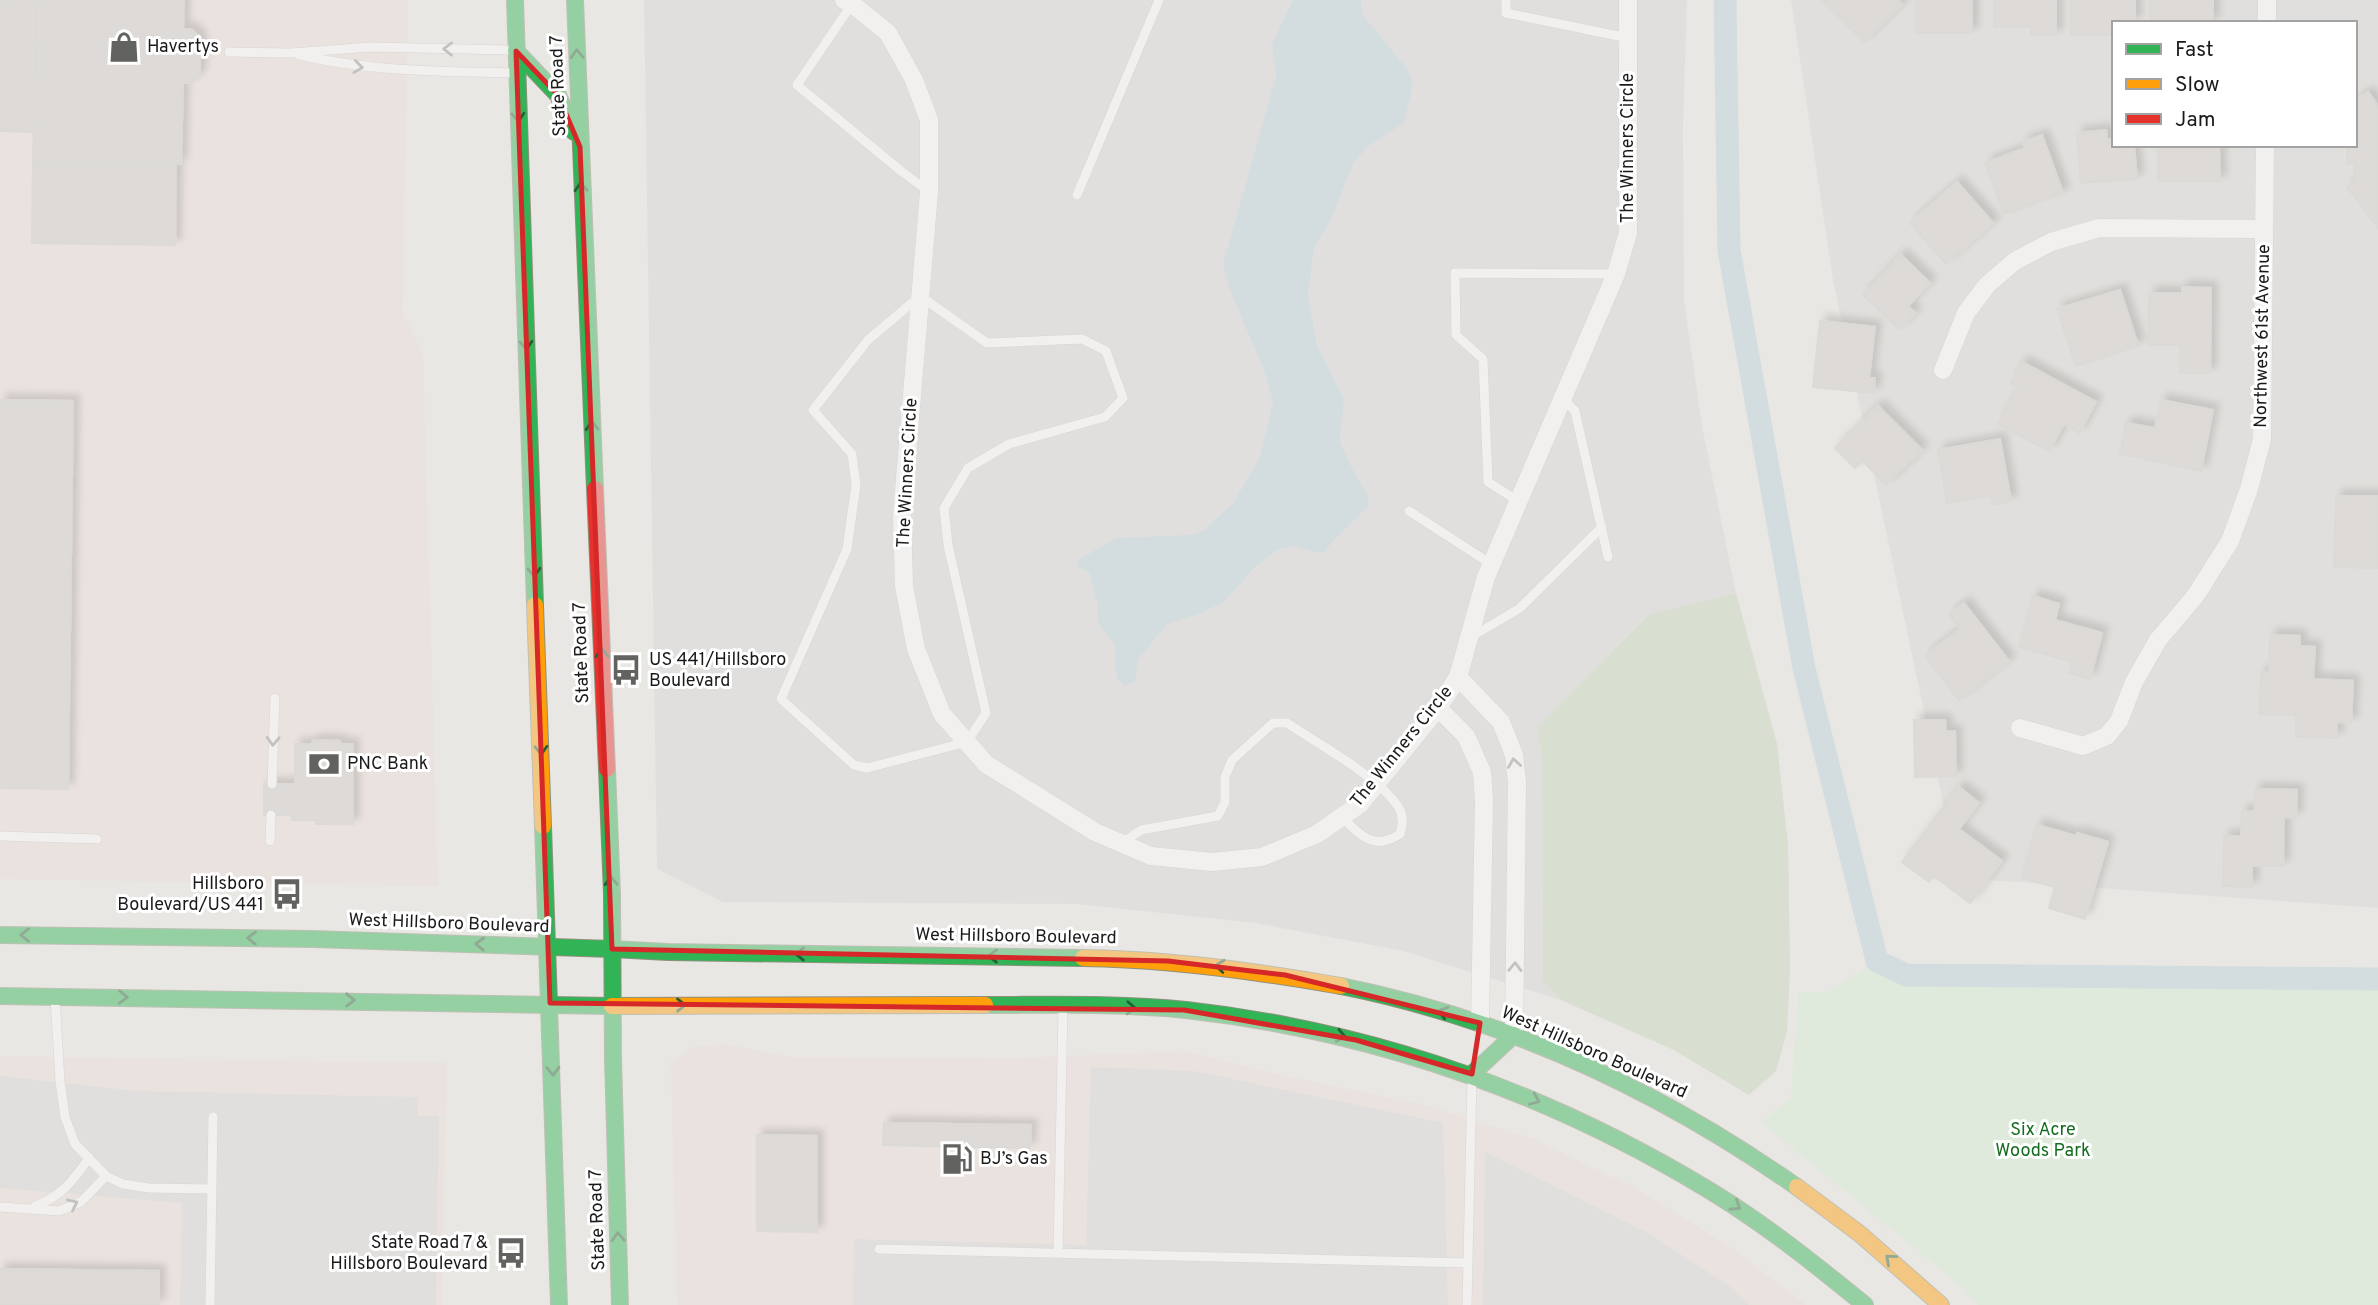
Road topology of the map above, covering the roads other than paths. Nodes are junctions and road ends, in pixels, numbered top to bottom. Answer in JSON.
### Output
{"nodes":[{"id":1,"x":515,"y":0,"type":"edge"},
{"id":2,"x":575,"y":0,"type":"edge"},
{"id":3,"x":1159,"y":0,"type":"edge"},
{"id":4,"x":1506,"y":0,"type":"edge"},
{"id":5,"x":1629,"y":0,"type":"edge"},
{"id":6,"x":2267,"y":0,"type":"edge"},
{"id":7,"x":850,"y":1,"type":"edge"},
{"id":8,"x":2267,"y":21,"type":"edge"},
{"id":9,"x":1628,"y":38,"type":"junction"},
{"id":10,"x":229,"y":51,"type":"dead end"},
{"id":11,"x":516,"y":51,"type":"junction"},
{"id":12,"x":291,"y":53,"type":"junction"},
{"id":13,"x":517,"y":73,"type":"junction"},
{"id":14,"x":580,"y":147,"type":"junction"},
{"id":15,"x":2265,"y":147,"type":"edge"},
{"id":16,"x":929,"y":192,"type":"junction"},
{"id":17,"x":1077,"y":195,"type":"dead end"},
{"id":18,"x":2264,"y":229,"type":"junction"},
{"id":19,"x":1616,"y":274,"type":"junction"},
{"id":20,"x":920,"y":296,"type":"junction"},
{"id":21,"x":1943,"y":370,"type":"dead end"},
{"id":22,"x":1562,"y":398,"type":"junction"},
{"id":23,"x":1518,"y":501,"type":"junction"},
{"id":24,"x":1409,"y":511,"type":"dead end"},
{"id":25,"x":1602,"y":527,"type":"junction"},
{"id":26,"x":1608,"y":556,"type":"dead end"},
{"id":27,"x":1491,"y":564,"type":"junction"},
{"id":28,"x":1467,"y":640,"type":"junction"},
{"id":29,"x":1458,"y":677,"type":"junction"},
{"id":30,"x":275,"y":698,"type":"dead end"},
{"id":31,"x":1438,"y":708,"type":"junction"},
{"id":32,"x":2020,"y":728,"type":"dead end"},
{"id":33,"x":967,"y":742,"type":"junction"},
{"id":34,"x":1377,"y":783,"type":"junction"},
{"id":35,"x":272,"y":784,"type":"dead end"},
{"id":36,"x":271,"y":815,"type":"dead end"},
{"id":37,"x":1343,"y":818,"type":"junction"},
{"id":38,"x":1484,"y":831,"type":"junction"},
{"id":39,"x":1516,"y":831,"type":"junction"},
{"id":40,"x":0,"y":836,"type":"edge"},
{"id":41,"x":97,"y":839,"type":"dead end"},
{"id":42,"x":270,"y":841,"type":"dead end"},
{"id":43,"x":1122,"y":843,"type":"junction"},
{"id":44,"x":0,"y":935,"type":"edge"},
{"id":45,"x":548,"y":947,"type":"junction"},
{"id":46,"x":612,"y":949,"type":"junction"},
{"id":47,"x":0,"y":996,"type":"edge"},
{"id":48,"x":55,"y":997,"type":"junction"},
{"id":49,"x":550,"y":1003,"type":"junction"},
{"id":50,"x":1063,"y":1005,"type":"junction"},
{"id":51,"x":612,"y":1006,"type":"junction"},
{"id":52,"x":1478,"y":1035,"type":"junction"},
{"id":53,"x":1514,"y":1035,"type":"junction"},
{"id":54,"x":1472,"y":1074,"type":"junction"},
{"id":55,"x":213,"y":1117,"type":"dead end"},
{"id":56,"x":89,"y":1158,"type":"junction"},
{"id":57,"x":106,"y":1176,"type":"junction"},
{"id":58,"x":211,"y":1189,"type":"junction"},
{"id":59,"x":0,"y":1207,"type":"edge"},
{"id":60,"x":30,"y":1208,"type":"junction"},
{"id":61,"x":879,"y":1249,"type":"dead end"},
{"id":62,"x":1058,"y":1253,"type":"junction"},
{"id":63,"x":1468,"y":1263,"type":"junction"},
{"id":64,"x":209,"y":1305,"type":"edge"},
{"id":65,"x":559,"y":1305,"type":"edge"},
{"id":66,"x":620,"y":1305,"type":"edge"},
{"id":67,"x":1467,"y":1305,"type":"edge"},
{"id":68,"x":1865,"y":1305,"type":"edge"},
{"id":69,"x":1941,"y":1305,"type":"edge"}],
"edges":[{"from":1,"to":11,"type":"main road"},
{"from":14,"to":2,"type":"main road","name":"State Road 7","one_way":true},
{"from":3,"to":17,"type":"lane"},
{"from":4,"to":9,"type":"lane"},
{"from":5,"to":9,"type":"street","name":"The Winners Circle"},
{"from":6,"to":8,"type":"street"},
{"from":7,"to":16,"type":"street","name":"The Winners Circle"},
{"from":7,"to":16,"type":"lane"},
{"from":9,"to":19,"type":"street","name":"The Winners Circle"},
{"from":10,"to":12,"type":"lane"},
{"from":11,"to":12,"type":"lane","one_way":true},
{"from":11,"to":13,"type":"main road"},
{"from":11,"to":14,"type":"main road"},
{"from":12,"to":13,"type":"lane","one_way":true},
{"from":13,"to":45,"type":"main road","one_way":true},
{"from":46,"to":14,"type":"main road","name":"State Road 7","one_way":true},
{"from":15,"to":18,"type":"street","name":"Northwest 61st Avenue"},
{"from":16,"to":20,"type":"street","name":"The Winners Circle"},
{"from":18,"to":21,"type":"street"},
{"from":18,"to":32,"type":"street","name":"Northwest 61st Avenue"},
{"from":19,"to":22,"type":"street","name":"The Winners Circle"},
{"from":19,"to":23,"type":"lane"},
{"from":20,"to":33,"type":"street","name":"The Winners Circle"},
{"from":20,"to":33,"type":"lane"},
{"from":20,"to":33,"type":"lane"},
{"from":22,"to":23,"type":"street","name":"The Winners Circle"},
{"from":22,"to":25,"type":"lane"},
{"from":23,"to":27,"type":"street","name":"The Winners Circle"},
{"from":24,"to":27,"type":"lane"},
{"from":25,"to":26,"type":"lane"},
{"from":25,"to":28,"type":"lane"},
{"from":27,"to":28,"type":"street","name":"The Winners Circle"},
{"from":28,"to":29,"type":"street","name":"The Winners Circle"},
{"from":29,"to":31,"type":"street","name":"The Winners Circle"},
{"from":39,"to":29,"type":"street","one_way":true},
{"from":30,"to":35,"type":"lane","one_way":true},
{"from":31,"to":34,"type":"street","name":"The Winners Circle"},
{"from":31,"to":38,"type":"street"},
{"from":33,"to":43,"type":"street","name":"The Winners Circle"},
{"from":34,"to":37,"type":"street","name":"The Winners Circle"},
{"from":34,"to":37,"type":"lane"},
{"from":34,"to":43,"type":"lane"},
{"from":36,"to":42,"type":"lane"},
{"from":37,"to":43,"type":"street","name":"The Winners Circle"},
{"from":38,"to":39,"type":"street"},
{"from":38,"to":52,"type":"street"},
{"from":53,"to":39,"type":"street","one_way":true},
{"from":40,"to":41,"type":"lane"},
{"from":45,"to":44,"type":"main road","name":"West Hillsboro Boulevard","one_way":true},
{"from":45,"to":46,"type":"main road","name":"West Hillsboro Boulevard"},
{"from":45,"to":49,"type":"main road"},
{"from":46,"to":51,"type":"main road","name":"State Road 7"},
{"from":52,"to":46,"type":"main road","name":"West Hillsboro Boulevard","one_way":true},
{"from":47,"to":48,"type":"main road"},
{"from":48,"to":49,"type":"main road","one_way":true},
{"from":48,"to":56,"type":"lane"},
{"from":49,"to":51,"type":"main road"},
{"from":49,"to":65,"type":"main road","one_way":true},
{"from":51,"to":50,"type":"main road","one_way":true},
{"from":50,"to":54,"type":"main road","one_way":true},
{"from":50,"to":62,"type":"lane"},
{"from":66,"to":51,"type":"main road","name":"State Road 7","one_way":true},
{"from":52,"to":53,"type":"main road","name":"West Hillsboro Boulevard"},
{"from":52,"to":54,"type":"main road"},
{"from":53,"to":54,"type":"main road"},
{"from":69,"to":53,"type":"main road","name":"West Hillsboro Boulevard","one_way":true},
{"from":54,"to":63,"type":"lane"},
{"from":54,"to":68,"type":"main road","one_way":true},
{"from":55,"to":58,"type":"lane"},
{"from":56,"to":57,"type":"lane"},
{"from":56,"to":60,"type":"lane"},
{"from":57,"to":58,"type":"lane"},
{"from":60,"to":57,"type":"lane","one_way":true},
{"from":58,"to":64,"type":"lane"},
{"from":59,"to":60,"type":"lane"},
{"from":61,"to":62,"type":"lane"},
{"from":62,"to":63,"type":"lane"},
{"from":63,"to":67,"type":"lane"}]}
